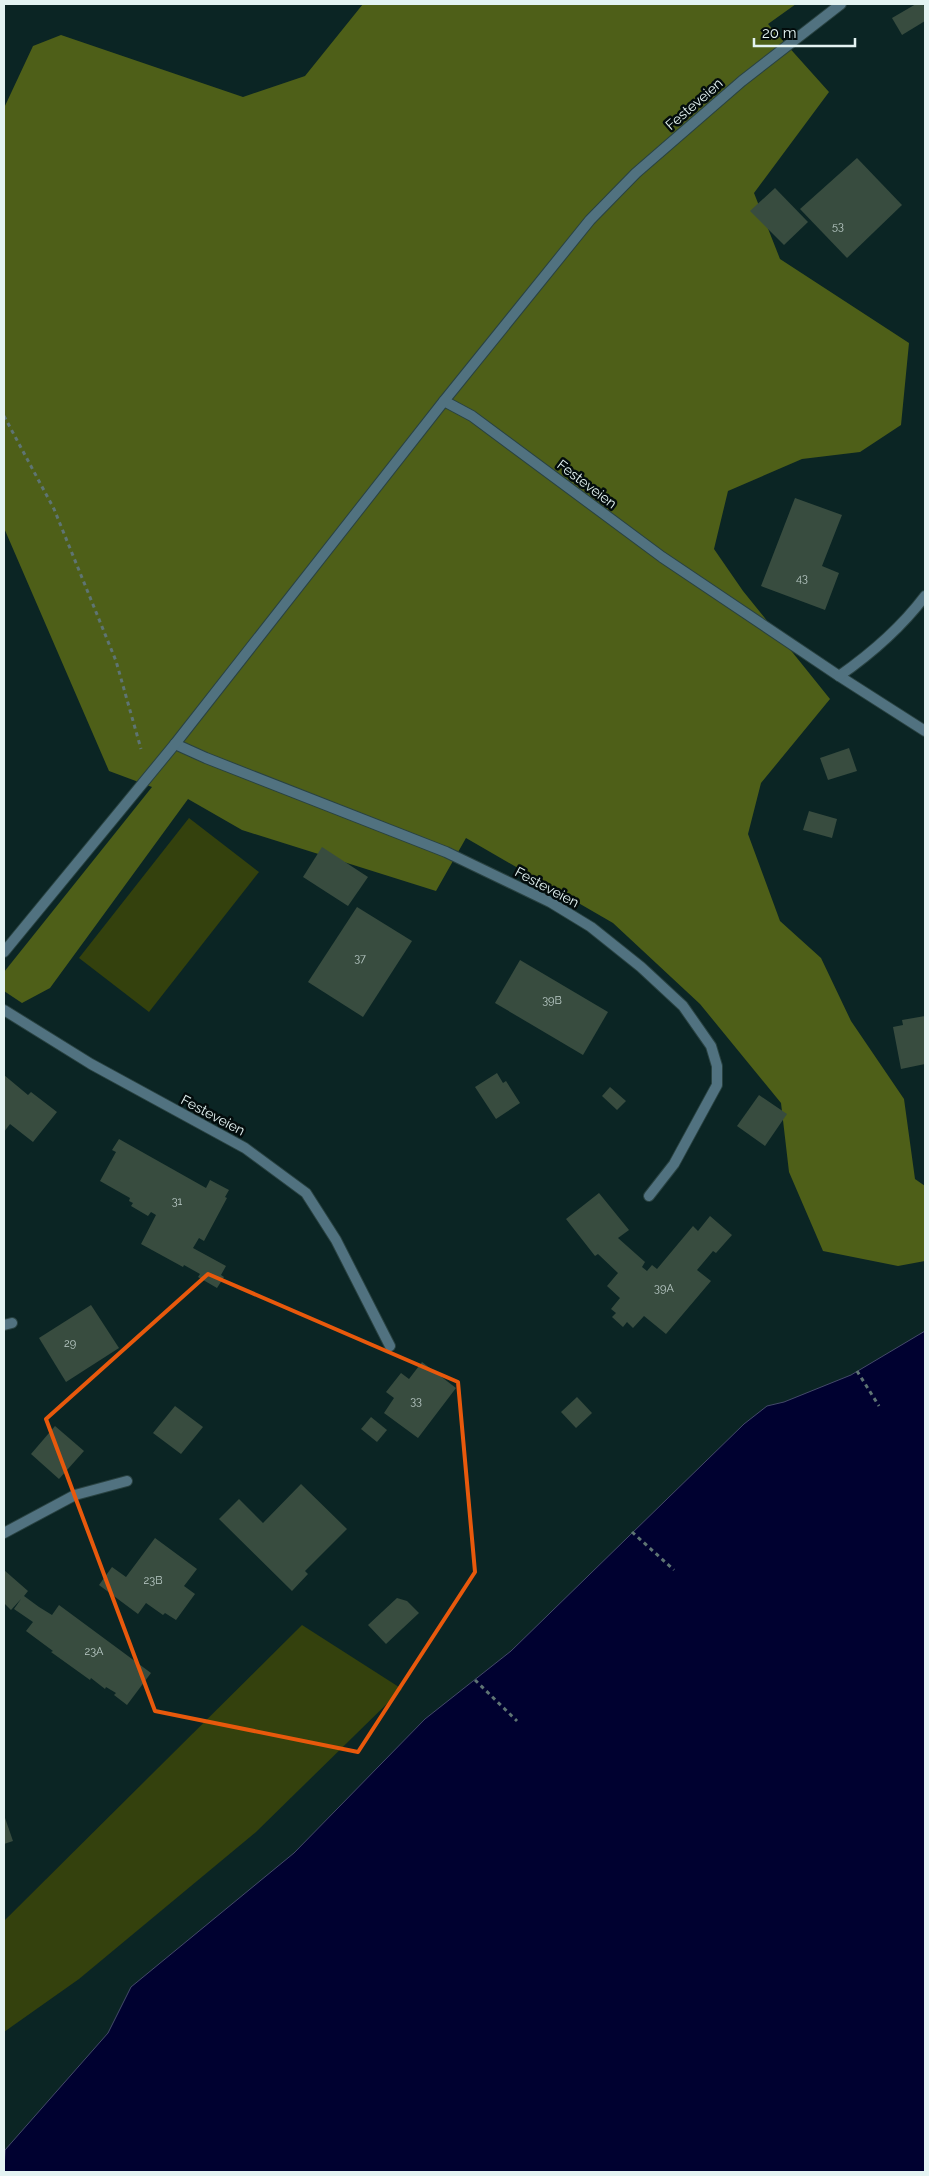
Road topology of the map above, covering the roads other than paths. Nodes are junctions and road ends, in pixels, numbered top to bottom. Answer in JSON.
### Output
{"nodes":[{"id":1,"x":841,"y":4,"type":"edge"},
{"id":2,"x":444,"y":401,"type":"junction"},
{"id":3,"x":925,"y":596,"type":"edge"},
{"id":4,"x":839,"y":676,"type":"junction"},
{"id":5,"x":925,"y":731,"type":"edge"},
{"id":6,"x":175,"y":744,"type":"junction"},
{"id":7,"x":4,"y":952,"type":"edge"},
{"id":8,"x":4,"y":1010,"type":"edge"},
{"id":9,"x":649,"y":1196,"type":"dead end"},
{"id":10,"x":390,"y":1346,"type":"dead end"},
{"id":11,"x":127,"y":1481,"type":"dead end"},
{"id":12,"x":4,"y":1533,"type":"edge"}],
"edges":[{"from":1,"to":2,"type":"street","name":"Festeveien"},
{"from":2,"to":4,"type":"street","name":"Festeveien"},
{"from":2,"to":6,"type":"street","name":"Festeveien"},
{"from":3,"to":4,"type":"street"},
{"from":4,"to":5,"type":"street","name":"Festeveien"},
{"from":6,"to":7,"type":"street","name":"Festeveien"},
{"from":6,"to":9,"type":"street","name":"Festeveien"},
{"from":8,"to":10,"type":"street","name":"Festeveien"},
{"from":11,"to":12,"type":"street"}]}
